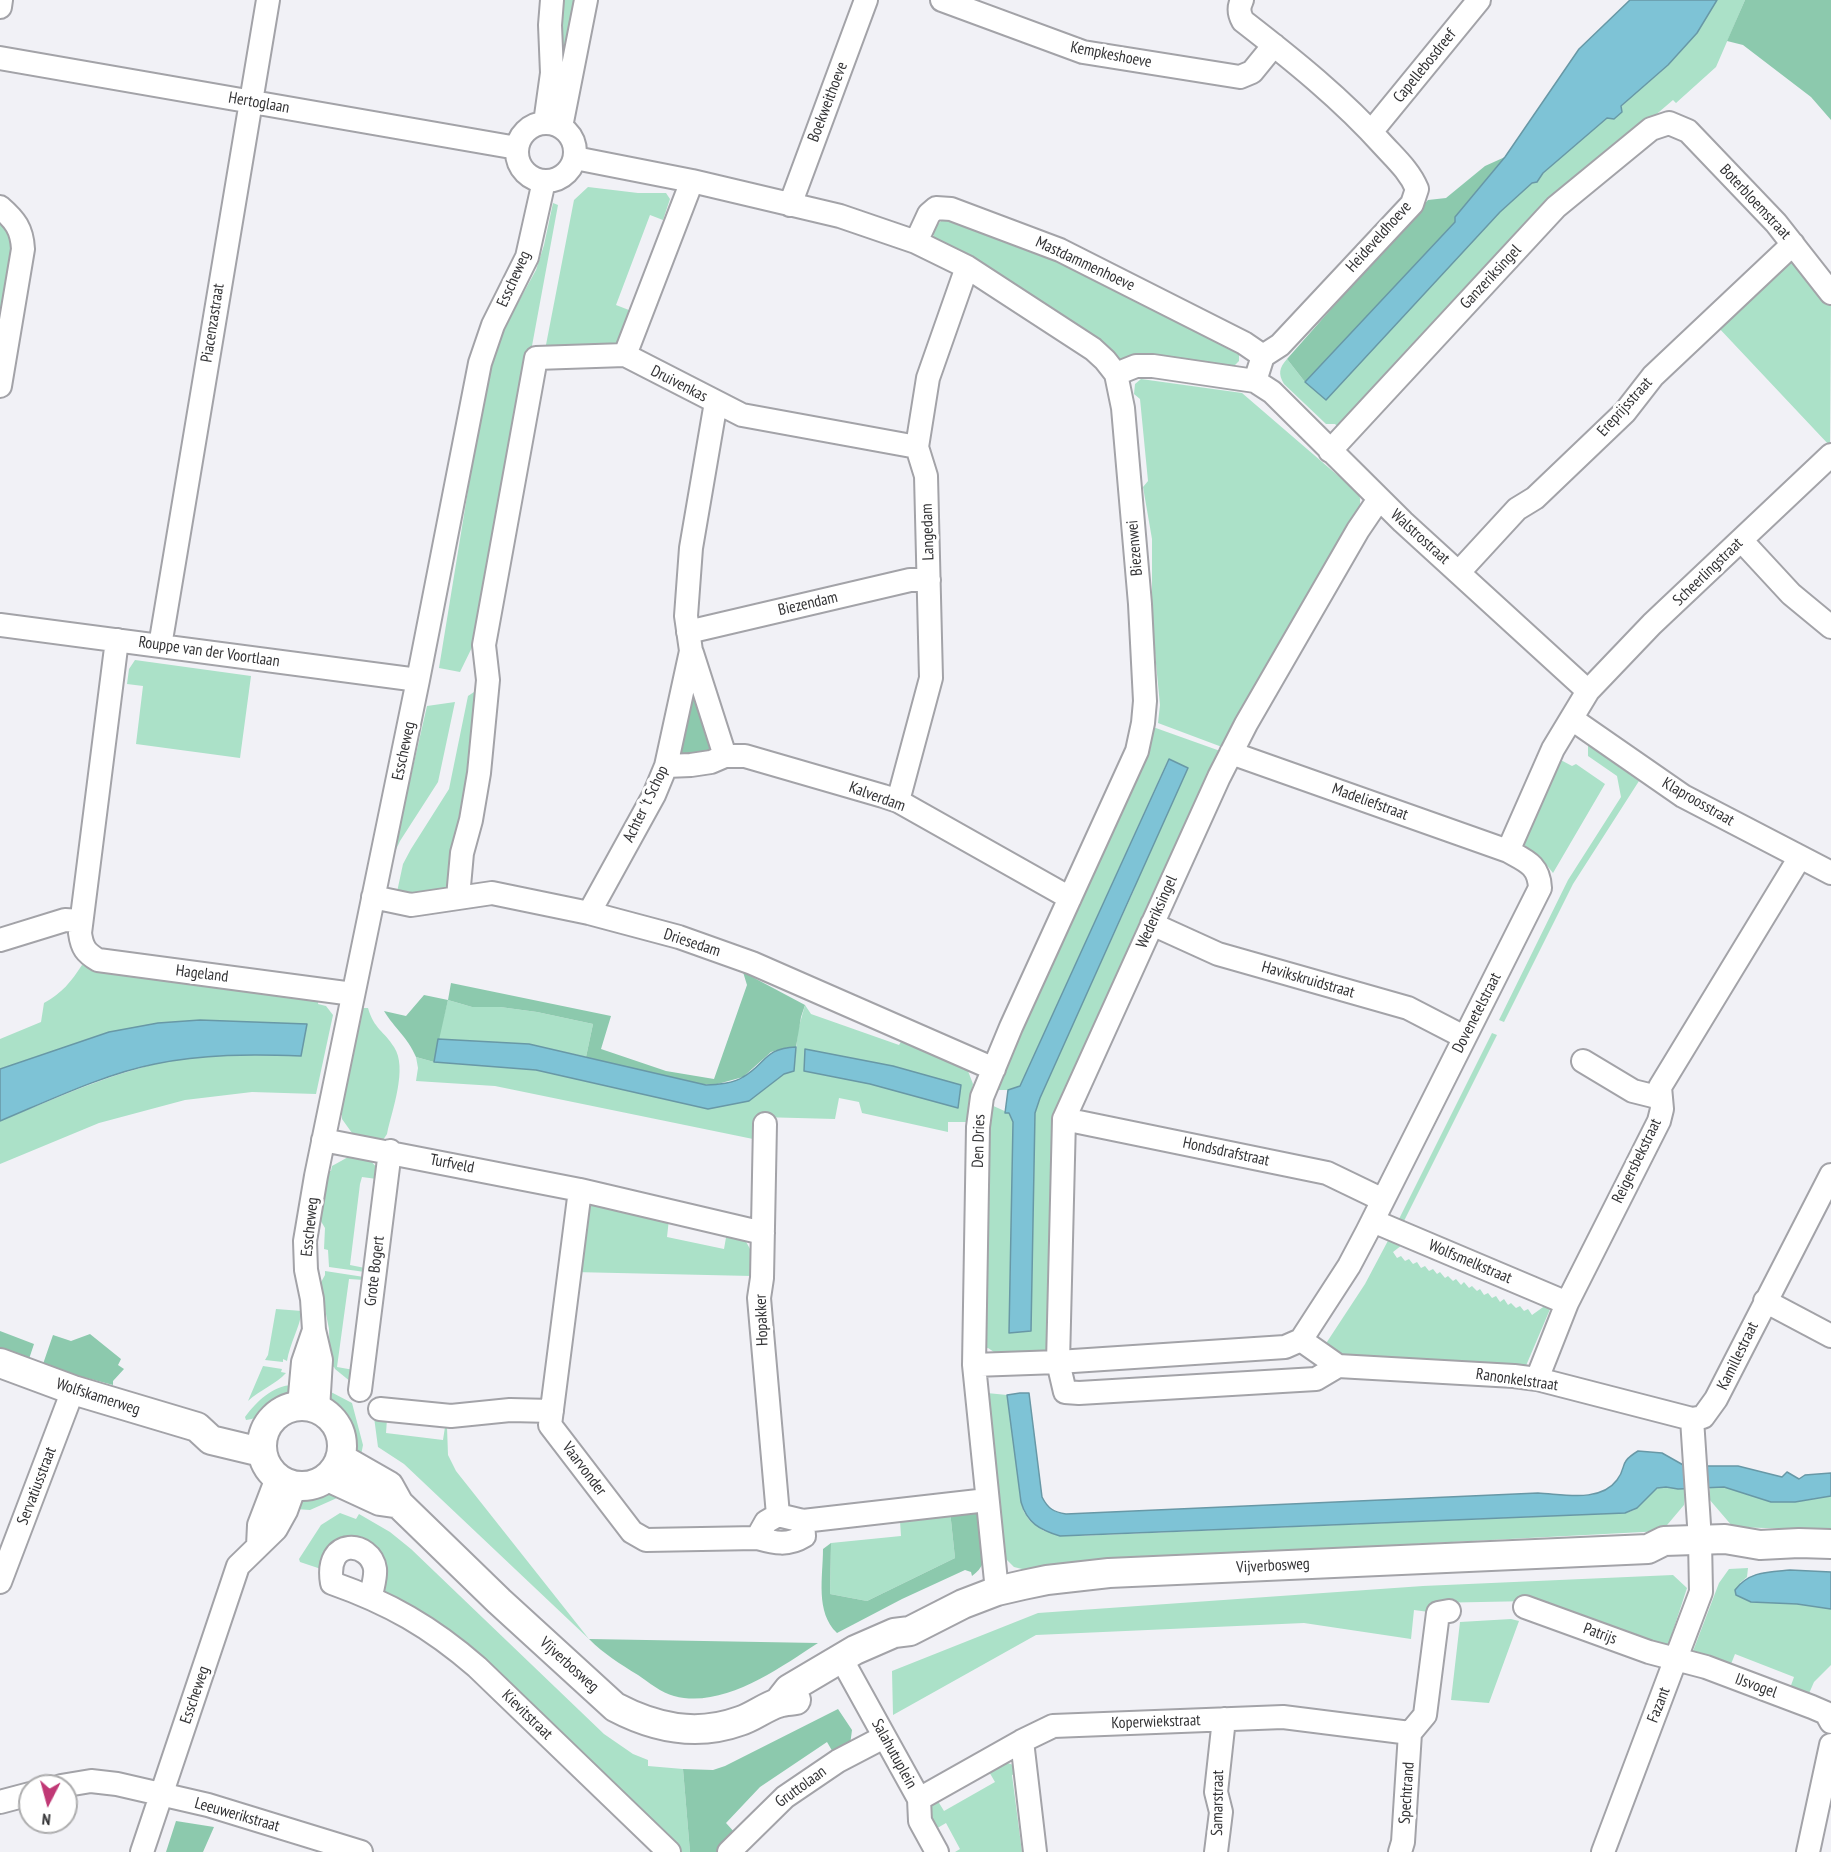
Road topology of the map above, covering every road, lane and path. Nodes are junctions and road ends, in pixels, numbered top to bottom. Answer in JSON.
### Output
{"nodes":[{"id":1,"x":1,"y":0,"type":"edge"},
{"id":2,"x":268,"y":0,"type":"edge"},
{"id":3,"x":552,"y":0,"type":"edge"},
{"id":4,"x":586,"y":0,"type":"edge"},
{"id":5,"x":866,"y":0,"type":"edge"},
{"id":6,"x":942,"y":0,"type":"edge"},
{"id":7,"x":1242,"y":0,"type":"edge"},
{"id":8,"x":1479,"y":0,"type":"edge"},
{"id":9,"x":0,"y":7,"type":"edge"},
{"id":10,"x":1274,"y":45,"type":"junction"},
{"id":11,"x":0,"y":58,"type":"edge"},
{"id":12,"x":250,"y":101,"type":"junction"},
{"id":13,"x":1669,"y":123,"type":"joint"},
{"id":14,"x":553,"y":125,"type":"junction"},
{"id":15,"x":1371,"y":132,"type":"junction"},
{"id":16,"x":517,"y":148,"type":"junction"},
{"id":17,"x":575,"y":158,"type":"junction"},
{"id":18,"x":544,"y":181,"type":"junction"},
{"id":19,"x":692,"y":181,"type":"junction"},
{"id":20,"x":790,"y":205,"type":"junction"},
{"id":21,"x":0,"y":207,"type":"edge"},
{"id":22,"x":916,"y":242,"type":"junction"},
{"id":23,"x":1793,"y":244,"type":"junction"},
{"id":24,"x":967,"y":267,"type":"junction"},
{"id":25,"x":1831,"y":293,"type":"edge"},
{"id":26,"x":625,"y":355,"type":"junction"},
{"id":27,"x":1263,"y":356,"type":"junction"},
{"id":28,"x":1116,"y":374,"type":"junction"},
{"id":29,"x":1255,"y":381,"type":"junction"},
{"id":30,"x":0,"y":386,"type":"edge"},
{"id":31,"x":716,"y":402,"type":"junction"},
{"id":32,"x":917,"y":447,"type":"junction"},
{"id":33,"x":1329,"y":451,"type":"junction"},
{"id":34,"x":1831,"y":455,"type":"edge"},
{"id":35,"x":1379,"y":499,"type":"junction"},
{"id":36,"x":1741,"y":540,"type":"junction"},
{"id":37,"x":1459,"y":572,"type":"junction"},
{"id":38,"x":929,"y":580,"type":"junction"},
{"id":39,"x":0,"y":625,"type":"edge"},
{"id":40,"x":1831,"y":627,"type":"edge"},
{"id":41,"x":117,"y":640,"type":"junction"},
{"id":42,"x":690,"y":642,"type":"junction"},
{"id":43,"x":159,"y":646,"type":"junction"},
{"id":44,"x":418,"y":680,"type":"junction"},
{"id":45,"x":1588,"y":692,"type":"junction"},
{"id":46,"x":1572,"y":719,"type":"junction"},
{"id":47,"x":1143,"y":723,"type":"joint"},
{"id":48,"x":1231,"y":753,"type":"junction"},
{"id":49,"x":725,"y":756,"type":"junction"},
{"id":50,"x":666,"y":766,"type":"junction"},
{"id":51,"x":898,"y":801,"type":"junction"},
{"id":52,"x":1508,"y":851,"type":"junction"},
{"id":53,"x":1800,"y":858,"type":"junction"},
{"id":54,"x":1831,"y":873,"type":"edge"},
{"id":55,"x":373,"y":897,"type":"junction"},
{"id":56,"x":458,"y":897,"type":"junction"},
{"id":57,"x":1070,"y":898,"type":"junction"},
{"id":58,"x":589,"y":913,"type":"junction"},
{"id":59,"x":81,"y":921,"type":"junction"},
{"id":60,"x":1152,"y":924,"type":"junction"},
{"id":61,"x":0,"y":940,"type":"edge"},
{"id":62,"x":353,"y":994,"type":"junction"},
{"id":63,"x":1464,"y":1037,"type":"junction"},
{"id":64,"x":1583,"y":1061,"type":"dead end"},
{"id":65,"x":994,"y":1069,"type":"junction"},
{"id":66,"x":1660,"y":1098,"type":"junction"},
{"id":67,"x":1064,"y":1119,"type":"junction"},
{"id":68,"x":765,"y":1124,"type":"dead end"},
{"id":69,"x":323,"y":1140,"type":"junction"},
{"id":70,"x":390,"y":1151,"type":"junction"},
{"id":71,"x":1831,"y":1175,"type":"edge"},
{"id":72,"x":580,"y":1190,"type":"junction"},
{"id":73,"x":1383,"y":1200,"type":"junction"},
{"id":74,"x":1373,"y":1221,"type":"junction"},
{"id":75,"x":763,"y":1233,"type":"junction"},
{"id":76,"x":1765,"y":1301,"type":"junction"},
{"id":77,"x":1567,"y":1303,"type":"junction"},
{"id":78,"x":1831,"y":1336,"type":"edge"},
{"id":79,"x":1301,"y":1340,"type":"junction"},
{"id":80,"x":1058,"y":1362,"type":"junction"},
{"id":81,"x":0,"y":1363,"type":"edge"},
{"id":82,"x":974,"y":1365,"type":"junction"},
{"id":83,"x":1338,"y":1366,"type":"junction"},
{"id":84,"x":1538,"y":1379,"type":"junction"},
{"id":85,"x":74,"y":1390,"type":"junction"},
{"id":86,"x":360,"y":1390,"type":"dead end"},
{"id":87,"x":308,"y":1407,"type":"junction"},
{"id":88,"x":380,"y":1409,"type":"dead end"},
{"id":89,"x":552,"y":1411,"type":"junction"},
{"id":90,"x":1692,"y":1419,"type":"junction"},
{"id":91,"x":262,"y":1442,"type":"junction"},
{"id":92,"x":334,"y":1467,"type":"junction"},
{"id":93,"x":286,"y":1482,"type":"junction"},
{"id":94,"x":987,"y":1500,"type":"junction"},
{"id":95,"x":777,"y":1515,"type":"junction"},
{"id":96,"x":803,"y":1521,"type":"junction"},
{"id":97,"x":757,"y":1538,"type":"junction"},
{"id":98,"x":1831,"y":1544,"type":"edge"},
{"id":99,"x":1700,"y":1548,"type":"junction"},
{"id":100,"x":0,"y":1582,"type":"edge"},
{"id":101,"x":998,"y":1591,"type":"junction"},
{"id":102,"x":371,"y":1597,"type":"dead end"},
{"id":103,"x":1525,"y":1606,"type":"dead end"},
{"id":104,"x":1449,"y":1611,"type":"dead end"},
{"id":105,"x":1676,"y":1659,"type":"junction"},
{"id":106,"x":845,"y":1666,"type":"junction"},
{"id":107,"x":1224,"y":1719,"type":"junction"},
{"id":108,"x":1831,"y":1722,"type":"edge"},
{"id":109,"x":1410,"y":1733,"type":"junction"},
{"id":110,"x":884,"y":1737,"type":"junction"},
{"id":111,"x":1022,"y":1741,"type":"junction"},
{"id":112,"x":1831,"y":1745,"type":"edge"},
{"id":113,"x":78,"y":1783,"type":"edge"},
{"id":114,"x":162,"y":1794,"type":"junction"},
{"id":115,"x":18,"y":1797,"type":"edge"},
{"id":116,"x":919,"y":1799,"type":"junction"},
{"id":117,"x":0,"y":1802,"type":"edge"},
{"id":118,"x":313,"y":1844,"type":"edge"},
{"id":119,"x":142,"y":1852,"type":"edge"},
{"id":120,"x":361,"y":1852,"type":"edge"},
{"id":121,"x":669,"y":1852,"type":"edge"},
{"id":122,"x":729,"y":1852,"type":"edge"},
{"id":123,"x":937,"y":1852,"type":"edge"},
{"id":124,"x":1035,"y":1852,"type":"edge"},
{"id":125,"x":1216,"y":1852,"type":"edge"},
{"id":126,"x":1400,"y":1852,"type":"edge"},
{"id":127,"x":1604,"y":1852,"type":"edge"},
{"id":128,"x":1808,"y":1852,"type":"edge"}],
"edges":[{"from":1,"to":9,"type":"street"},
{"from":2,"to":12,"type":"street","name":"Piacenzastraat"},
{"from":3,"to":14,"type":"street"},
{"from":4,"to":14,"type":"street"},
{"from":5,"to":20,"type":"street","name":"Boekweithoeve"},
{"from":6,"to":10,"type":"street","name":"Kempkeshoeve"},
{"from":7,"to":10,"type":"street","name":"Heideveldhoeve"},
{"from":8,"to":15,"type":"street","name":"Capellebosdreef"},
{"from":10,"to":15,"type":"street","name":"Heideveldhoeve"},
{"from":11,"to":12,"type":"street","name":"Hertoglaan"},
{"from":12,"to":16,"type":"street","name":"Hertoglaan"},
{"from":12,"to":43,"type":"street","name":"Piacenzastraat"},
{"from":13,"to":23,"type":"street","name":"Boterbloemstraat"},
{"from":13,"to":33,"type":"street","name":"Ganzeriksingel"},
{"from":14,"to":16,"type":"street"},
{"from":14,"to":17,"type":"street"},
{"from":15,"to":27,"type":"street","name":"Heideveldhoeve"},
{"from":16,"to":18,"type":"street"},
{"from":17,"to":18,"type":"street"},
{"from":17,"to":19,"type":"street"},
{"from":18,"to":44,"type":"street","name":"Esscheweg"},
{"from":19,"to":20,"type":"street"},
{"from":19,"to":26,"type":"street"},
{"from":20,"to":22,"type":"street"},
{"from":21,"to":30,"type":"street"},
{"from":22,"to":24,"type":"street"},
{"from":22,"to":27,"type":"street","name":"Mastdammenhoeve"},
{"from":23,"to":25,"type":"street","name":"Boterbloemstraat"},
{"from":23,"to":37,"type":"street","name":"Ereprijsstraat"},
{"from":24,"to":28,"type":"street"},
{"from":24,"to":32,"type":"street","name":"Langedam"},
{"from":26,"to":31,"type":"street","name":"Druivenkas"},
{"from":26,"to":56,"type":"street"},
{"from":27,"to":29,"type":"street"},
{"from":28,"to":29,"type":"street"},
{"from":28,"to":47,"type":"street","name":"Biezenwei"},
{"from":29,"to":33,"type":"street","name":"Walstrostraat"},
{"from":31,"to":32,"type":"street","name":"Druivenkas"},
{"from":31,"to":42,"type":"street","name":"Achter 't Schop"},
{"from":32,"to":38,"type":"street","name":"Langedam"},
{"from":33,"to":35,"type":"street","name":"Walstrostraat"},
{"from":34,"to":36,"type":"street","name":"Scheerlingstraat"},
{"from":35,"to":37,"type":"street","name":"Walstrostraat"},
{"from":35,"to":48,"type":"street","name":"Wederiksingel"},
{"from":36,"to":40,"type":"street"},
{"from":36,"to":45,"type":"street","name":"Scheerlingstraat"},
{"from":37,"to":45,"type":"street","name":"Walstrostraat"},
{"from":38,"to":42,"type":"street","name":"Biezendam"},
{"from":38,"to":51,"type":"street","name":"Langedam"},
{"from":39,"to":41,"type":"street","name":"Rouppe van der Voortlaan"},
{"from":41,"to":43,"type":"street","name":"Rouppe van der Voortlaan"},
{"from":41,"to":59,"type":"street","name":"Hageland"},
{"from":42,"to":49,"type":"street","name":"Achter 't Schop"},
{"from":42,"to":50,"type":"street","name":"Achter 't Schop"},
{"from":43,"to":44,"type":"street","name":"Rouppe van der Voortlaan"},
{"from":44,"to":55,"type":"street","name":"Esscheweg"},
{"from":45,"to":46,"type":"street"},
{"from":46,"to":52,"type":"street"},
{"from":46,"to":53,"type":"street","name":"Klaproosstraat"},
{"from":47,"to":57,"type":"street","name":"Den Dries"},
{"from":48,"to":52,"type":"street","name":"Madeliefstraat"},
{"from":48,"to":60,"type":"street","name":"Wederiksingel"},
{"from":49,"to":50,"type":"street","name":"Kalverdam"},
{"from":49,"to":51,"type":"street","name":"Kalverdam"},
{"from":50,"to":58,"type":"street","name":"Achter 't Schop"},
{"from":51,"to":57,"type":"street","name":"Kalverdam"},
{"from":52,"to":63,"type":"street","name":"Dovenetelstraat"},
{"from":53,"to":54,"type":"street","name":"Klaproosstraat"},
{"from":53,"to":66,"type":"street","name":"Reigersbekstraat"},
{"from":55,"to":56,"type":"street","name":"Driesedam"},
{"from":55,"to":62,"type":"street","name":"Esscheweg"},
{"from":56,"to":58,"type":"street","name":"Driesedam"},
{"from":57,"to":65,"type":"street","name":"Den Dries"},
{"from":58,"to":65,"type":"street","name":"Driesedam"},
{"from":59,"to":61,"type":"street"},
{"from":59,"to":62,"type":"street","name":"Hageland"},
{"from":60,"to":63,"type":"street","name":"Havikskruidstraat"},
{"from":60,"to":67,"type":"street","name":"Wederiksingel"},
{"from":62,"to":69,"type":"street","name":"Esscheweg"},
{"from":63,"to":73,"type":"street","name":"Dovenetelstraat"},
{"from":64,"to":66,"type":"street"},
{"from":65,"to":82,"type":"street","name":"Den Dries"},
{"from":66,"to":77,"type":"street","name":"Reigersbekstraat"},
{"from":67,"to":73,"type":"street","name":"Hondsdrafstraat"},
{"from":67,"to":80,"type":"street","name":"Wederiksingel"},
{"from":68,"to":75,"type":"street","name":"Hopakker"},
{"from":69,"to":70,"type":"street","name":"Turfveld"},
{"from":69,"to":87,"type":"street","name":"Esscheweg"},
{"from":70,"to":72,"type":"street","name":"Turfveld"},
{"from":70,"to":86,"type":"street","name":"Grote Bogert"},
{"from":71,"to":76,"type":"street","name":"Kamillestraat"},
{"from":72,"to":75,"type":"street","name":"Turfveld"},
{"from":72,"to":89,"type":"street","name":"Vaarvonder"},
{"from":73,"to":74,"type":"street","name":"Dovenetelstraat"},
{"from":74,"to":77,"type":"street","name":"Wolfsmelkstraat"},
{"from":74,"to":79,"type":"street","name":"Dovenetelstraat"},
{"from":75,"to":95,"type":"street","name":"Hopakker"},
{"from":76,"to":78,"type":"street"},
{"from":76,"to":90,"type":"street","name":"Kamillestraat"},
{"from":77,"to":84,"type":"street","name":"Reigersbekstraat"},
{"from":79,"to":80,"type":"street"},
{"from":79,"to":83,"type":"street"},
{"from":80,"to":82,"type":"street"},
{"from":80,"to":83,"type":"street"},
{"from":81,"to":85,"type":"main road","name":"Wolfskamerweg"},
{"from":82,"to":94,"type":"street","name":"Den Dries"},
{"from":83,"to":84,"type":"street","name":"Ranonkelstraat"},
{"from":84,"to":90,"type":"street","name":"Ranonkelstraat"},
{"from":85,"to":91,"type":"main road","name":"Wolfskamerweg"},
{"from":85,"to":100,"type":"street","name":"Servatiusstraat"},
{"from":87,"to":91,"type":"main road"},
{"from":87,"to":92,"type":"main road"},
{"from":88,"to":89,"type":"street"},
{"from":89,"to":97,"type":"street","name":"Vaarvonder"},
{"from":90,"to":99,"type":"street"},
{"from":91,"to":93,"type":"main road"},
{"from":92,"to":93,"type":"main road"},
{"from":92,"to":106,"type":"main road","name":"Vijverbosweg"},
{"from":93,"to":114,"type":"street","name":"Esscheweg"},
{"from":94,"to":96,"type":"street"},
{"from":94,"to":101,"type":"street","name":"Den Dries"},
{"from":95,"to":96,"type":"street"},
{"from":95,"to":97,"type":"street"},
{"from":96,"to":97,"type":"street","name":"Vaarvonder"},
{"from":98,"to":99,"type":"main road","name":"Vijverbosweg"},
{"from":99,"to":101,"type":"main road","name":"Vijverbosweg"},
{"from":99,"to":105,"type":"street","name":"Fazant"},
{"from":101,"to":106,"type":"main road","name":"Vijverbosweg"},
{"from":102,"to":121,"type":"street","name":"Kievitstraat"},
{"from":103,"to":105,"type":"street","name":"Patrijs"},
{"from":104,"to":109,"type":"street"},
{"from":105,"to":108,"type":"street","name":"IJsvogel"},
{"from":105,"to":127,"type":"street","name":"Fazant"},
{"from":106,"to":110,"type":"street","name":"Salahutuplein"},
{"from":107,"to":109,"type":"street","name":"Koperwiekstraat"},
{"from":107,"to":111,"type":"street","name":"Koperwiekstraat"},
{"from":107,"to":125,"type":"street","name":"Samarstraat"},
{"from":109,"to":126,"type":"street","name":"Spechtrand"},
{"from":110,"to":116,"type":"street","name":"Salahutuplein"},
{"from":110,"to":122,"type":"street","name":"Gruttolaan"},
{"from":111,"to":116,"type":"street","name":"Koperwiekstraat"},
{"from":111,"to":124,"type":"street"},
{"from":112,"to":128,"type":"street"},
{"from":113,"to":114,"type":"street","name":"Leeuwerikstraat"},
{"from":114,"to":118,"type":"street","name":"Leeuwerikstraat"},
{"from":114,"to":119,"type":"street","name":"Esscheweg"},
{"from":115,"to":117,"type":"street"},
{"from":116,"to":123,"type":"street","name":"Salahutuplein"},
{"from":118,"to":120,"type":"street","name":"Leeuwerikstraat"}]}
